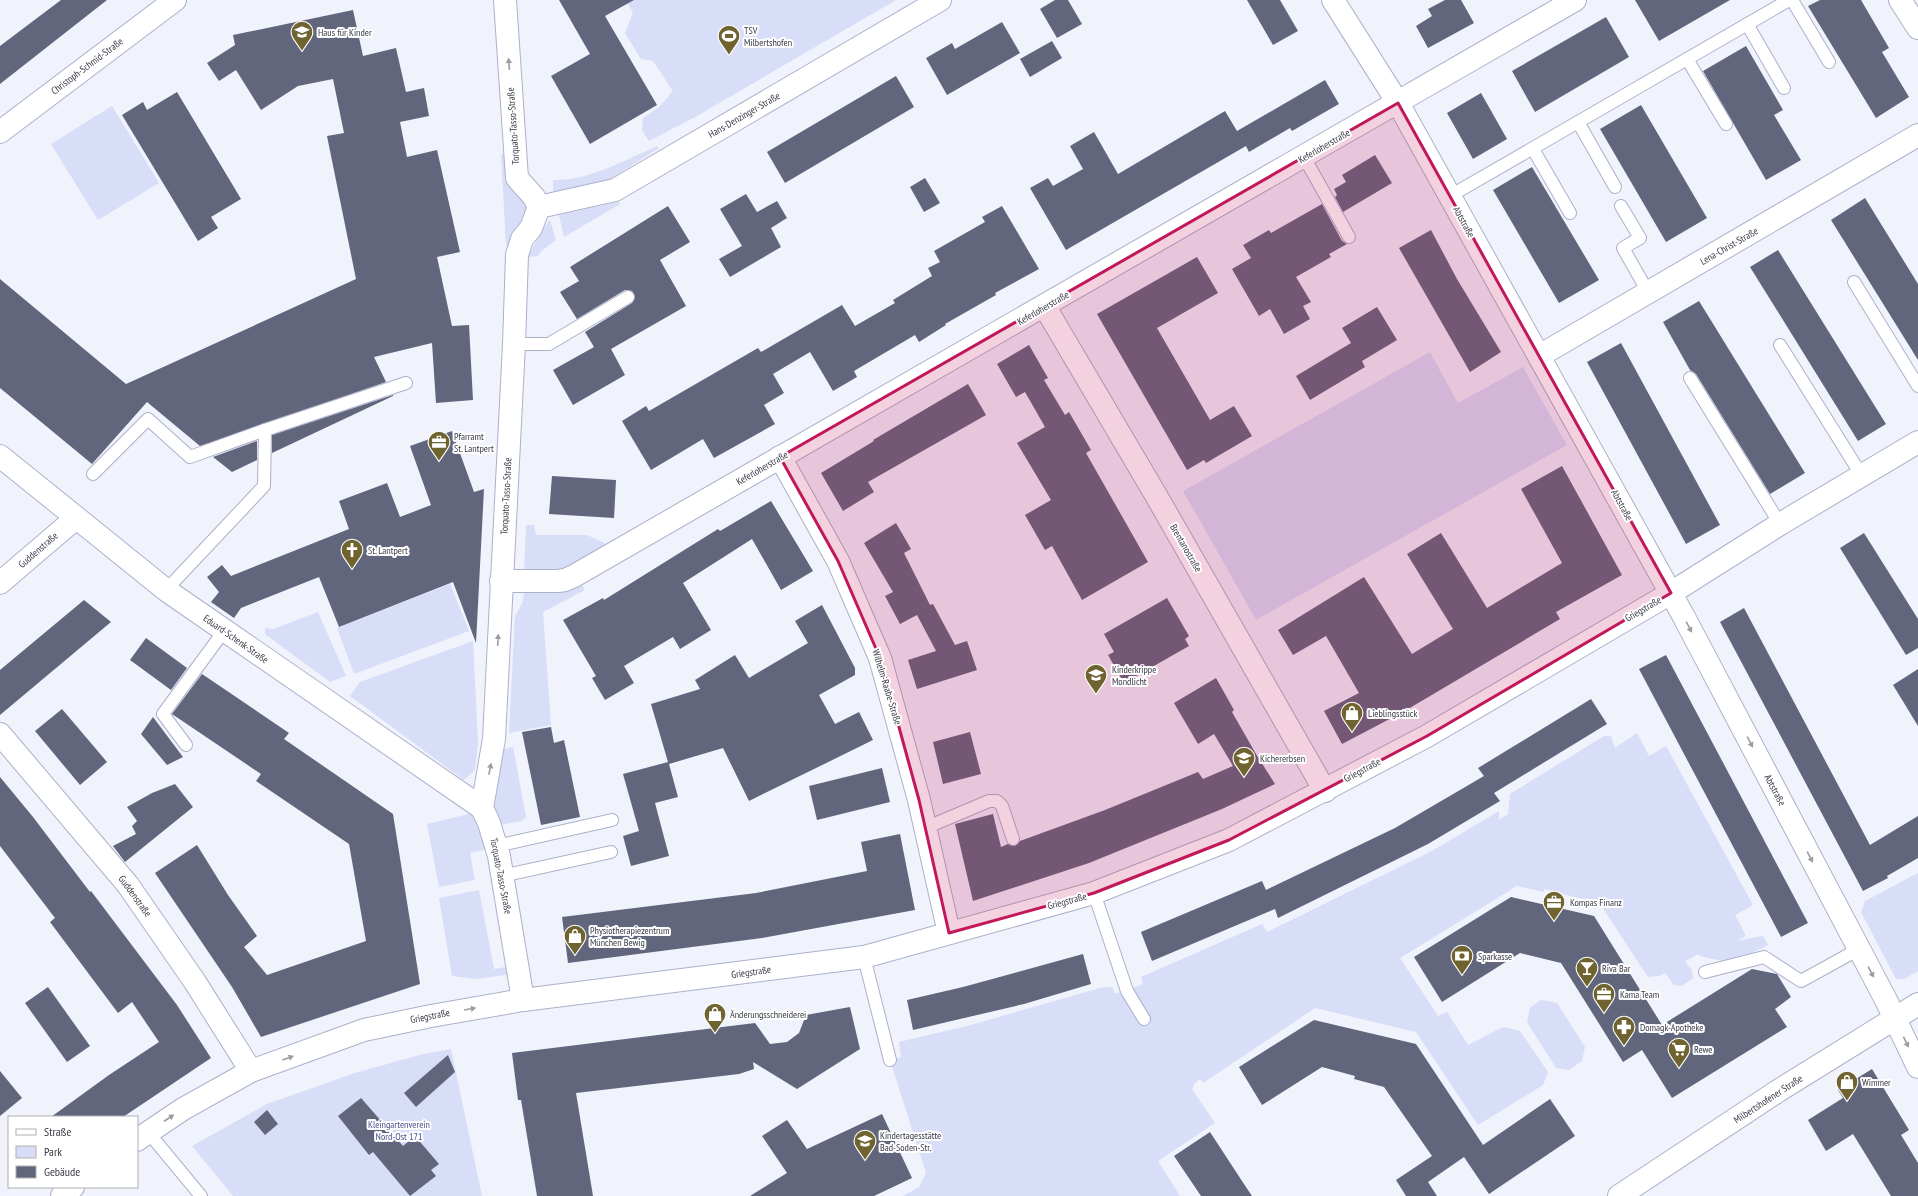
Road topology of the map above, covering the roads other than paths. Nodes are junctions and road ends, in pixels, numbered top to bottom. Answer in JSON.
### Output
{"nodes":[{"id":1,"x":175,"y":0,"type":"edge"},
{"id":2,"x":505,"y":0,"type":"edge"},
{"id":3,"x":1333,"y":0,"type":"edge"},
{"id":4,"x":1575,"y":0,"type":"edge"},
{"id":5,"x":1789,"y":0,"type":"edge"},
{"id":6,"x":1792,"y":0,"type":"edge"},
{"id":7,"x":1900,"y":0,"type":"edge"},
{"id":8,"x":929,"y":3,"type":"edge"},
{"id":9,"x":1747,"y":24,"type":"junction"},
{"id":10,"x":1918,"y":28,"type":"edge"},
{"id":11,"x":1687,"y":59,"type":"junction"},
{"id":12,"x":1829,"y":62,"type":"dead end"},
{"id":13,"x":1784,"y":88,"type":"dead end"},
{"id":14,"x":1398,"y":103,"type":"junction"},
{"id":15,"x":1578,"y":122,"type":"junction"},
{"id":16,"x":1726,"y":124,"type":"dead end"},
{"id":17,"x":0,"y":132,"type":"edge"},
{"id":18,"x":1918,"y":135,"type":"edge"},
{"id":19,"x":1532,"y":149,"type":"junction"},
{"id":20,"x":1304,"y":157,"type":"junction"},
{"id":21,"x":1615,"y":187,"type":"dead end"},
{"id":22,"x":1450,"y":196,"type":"junction"},
{"id":23,"x":1622,"y":206,"type":"dead end"},
{"id":24,"x":539,"y":207,"type":"junction"},
{"id":25,"x":1570,"y":213,"type":"dead end"},
{"id":26,"x":1349,"y":237,"type":"dead end"},
{"id":27,"x":1854,"y":282,"type":"dead end"},
{"id":28,"x":1648,"y":292,"type":"junction"},
{"id":29,"x":628,"y":297,"type":"dead end"},
{"id":30,"x":1045,"y":307,"type":"junction"},
{"id":31,"x":514,"y":344,"type":"junction"},
{"id":32,"x":1780,"y":345,"type":"dead end"},
{"id":33,"x":1539,"y":356,"type":"junction"},
{"id":34,"x":1690,"y":378,"type":"dead end"},
{"id":35,"x":406,"y":383,"type":"dead end"},
{"id":36,"x":1918,"y":386,"type":"edge"},
{"id":37,"x":265,"y":430,"type":"junction"},
{"id":38,"x":1918,"y":442,"type":"edge"},
{"id":39,"x":0,"y":456,"type":"edge"},
{"id":40,"x":780,"y":457,"type":"junction"},
{"id":41,"x":93,"y":474,"type":"dead end"},
{"id":42,"x":1862,"y":476,"type":"junction"},
{"id":43,"x":76,"y":518,"type":"junction"},
{"id":44,"x":1780,"y":524,"type":"junction"},
{"id":45,"x":501,"y":581,"type":"junction"},
{"id":46,"x":0,"y":583,"type":"edge"},
{"id":47,"x":166,"y":590,"type":"junction"},
{"id":48,"x":1671,"y":593,"type":"junction"},
{"id":49,"x":224,"y":631,"type":"junction"},
{"id":50,"x":0,"y":734,"type":"edge"},
{"id":51,"x":186,"y":745,"type":"dead end"},
{"id":52,"x":1325,"y":791,"type":"junction"},
{"id":53,"x":482,"y":808,"type":"junction"},
{"id":54,"x":612,"y":820,"type":"dead end"},
{"id":55,"x":925,"y":828,"type":"junction"},
{"id":56,"x":1013,"y":839,"type":"dead end"},
{"id":57,"x":496,"y":846,"type":"junction"},
{"id":58,"x":611,"y":852,"type":"dead end"},
{"id":59,"x":502,"y":876,"type":"junction"},
{"id":60,"x":1094,"y":894,"type":"junction"},
{"id":61,"x":949,"y":934,"type":"junction"},
{"id":62,"x":1859,"y":949,"type":"junction"},
{"id":63,"x":864,"y":957,"type":"junction"},
{"id":64,"x":1705,"y":972,"type":"dead end"},
{"id":65,"x":523,"y":1000,"type":"junction"},
{"id":66,"x":1918,"y":1004,"type":"edge"},
{"id":67,"x":1895,"y":1018,"type":"junction"},
{"id":68,"x":1144,"y":1019,"type":"dead end"},
{"id":69,"x":890,"y":1060,"type":"dead end"},
{"id":70,"x":1918,"y":1067,"type":"edge"},
{"id":71,"x":251,"y":1071,"type":"junction"},
{"id":72,"x":142,"y":1136,"type":"edge"},
{"id":73,"x":72,"y":1188,"type":"edge"},
{"id":74,"x":62,"y":1196,"type":"edge"},
{"id":75,"x":201,"y":1196,"type":"edge"},
{"id":76,"x":1619,"y":1196,"type":"edge"}],
"edges":[{"from":1,"to":17,"type":"street","name":"Christoph-Schmid-Straße"},
{"from":24,"to":2,"type":"street","name":"Torquato-Tasso-Straße","one_way":true},
{"from":3,"to":14,"type":"street","name":"Abtstraße"},
{"from":4,"to":14,"type":"street","name":"Keferloherstraße"},
{"from":5,"to":9,"type":"lane"},
{"from":6,"to":12,"type":"lane"},
{"from":7,"to":10,"type":"street"},
{"from":8,"to":24,"type":"street","name":"Hans-Denzinger-Straße"},
{"from":9,"to":11,"type":"lane"},
{"from":9,"to":13,"type":"lane"},
{"from":11,"to":15,"type":"lane"},
{"from":11,"to":16,"type":"lane"},
{"from":14,"to":20,"type":"street","name":"Keferloherstraße"},
{"from":14,"to":22,"type":"street","name":"Abtstraße"},
{"from":15,"to":19,"type":"lane"},
{"from":15,"to":21,"type":"lane"},
{"from":18,"to":28,"type":"street","name":"Lena-Christ-Straße"},
{"from":19,"to":22,"type":"lane"},
{"from":19,"to":25,"type":"lane"},
{"from":20,"to":26,"type":"lane"},
{"from":20,"to":30,"type":"street","name":"Keferloherstraße"},
{"from":22,"to":33,"type":"street","name":"Abtstraße"},
{"from":23,"to":28,"type":"lane"},
{"from":24,"to":31,"type":"street","name":"Torquato-Tasso-Straße"},
{"from":27,"to":36,"type":"lane"},
{"from":28,"to":33,"type":"street","name":"Lena-Christ-Straße"},
{"from":29,"to":31,"type":"lane"},
{"from":30,"to":40,"type":"street","name":"Keferloherstraße"},
{"from":30,"to":52,"type":"street","name":"Brentanostraße"},
{"from":31,"to":45,"type":"street","name":"Torquato-Tasso-Straße"},
{"from":32,"to":42,"type":"lane"},
{"from":33,"to":48,"type":"street","name":"Abtstraße"},
{"from":34,"to":44,"type":"lane"},
{"from":35,"to":37,"type":"lane"},
{"from":37,"to":41,"type":"lane"},
{"from":37,"to":47,"type":"lane"},
{"from":38,"to":42,"type":"street","name":"Griegstraße"},
{"from":39,"to":43,"type":"street","name":"Eduard-Schenk-Straße"},
{"from":40,"to":45,"type":"street","name":"Keferloherstraße"},
{"from":40,"to":55,"type":"street","name":"Wilhelm-Raabe-Straße"},
{"from":42,"to":44,"type":"street","name":"Griegstraße"},
{"from":43,"to":46,"type":"street","name":"Guddenstraße"},
{"from":43,"to":47,"type":"street","name":"Eduard-Schenk-Straße"},
{"from":44,"to":48,"type":"street","name":"Griegstraße"},
{"from":53,"to":45,"type":"street","name":"Torquato-Tasso-Straße","one_way":true},
{"from":47,"to":49,"type":"street","name":"Eduard-Schenk-Straße"},
{"from":48,"to":52,"type":"street","name":"Griegstraße"},
{"from":48,"to":62,"type":"street","name":"Abtstraße","one_way":true},
{"from":49,"to":51,"type":"lane"},
{"from":49,"to":53,"type":"street","name":"Eduard-Schenk-Straße"},
{"from":50,"to":71,"type":"street","name":"Guddenstraße"},
{"from":52,"to":60,"type":"street","name":"Griegstraße"},
{"from":53,"to":57,"type":"street","name":"Torquato-Tasso-Straße"},
{"from":54,"to":57,"type":"lane"},
{"from":55,"to":56,"type":"lane"},
{"from":55,"to":61,"type":"street","name":"Wilhelm-Raabe-Straße"},
{"from":57,"to":59,"type":"street","name":"Torquato-Tasso-Straße"},
{"from":58,"to":59,"type":"lane"},
{"from":59,"to":65,"type":"street","name":"Torquato-Tasso-Straße"},
{"from":60,"to":61,"type":"street","name":"Griegstraße"},
{"from":60,"to":68,"type":"lane"},
{"from":61,"to":63,"type":"street","name":"Griegstraße"},
{"from":62,"to":64,"type":"lane"},
{"from":62,"to":67,"type":"street","name":"Abtstraße","one_way":true},
{"from":63,"to":65,"type":"street","name":"Griegstraße"},
{"from":63,"to":69,"type":"lane"},
{"from":71,"to":65,"type":"street","name":"Griegstraße","one_way":true},
{"from":66,"to":67,"type":"street","name":"Milbertshofener Straße"},
{"from":67,"to":70,"type":"street","name":"Abtstraße","one_way":true},
{"from":67,"to":76,"type":"street","name":"Milbertshofener Straße"},
{"from":72,"to":71,"type":"street","name":"Griegstraße","one_way":true},
{"from":72,"to":75,"type":"lane"},
{"from":73,"to":74,"type":"street"}]}
